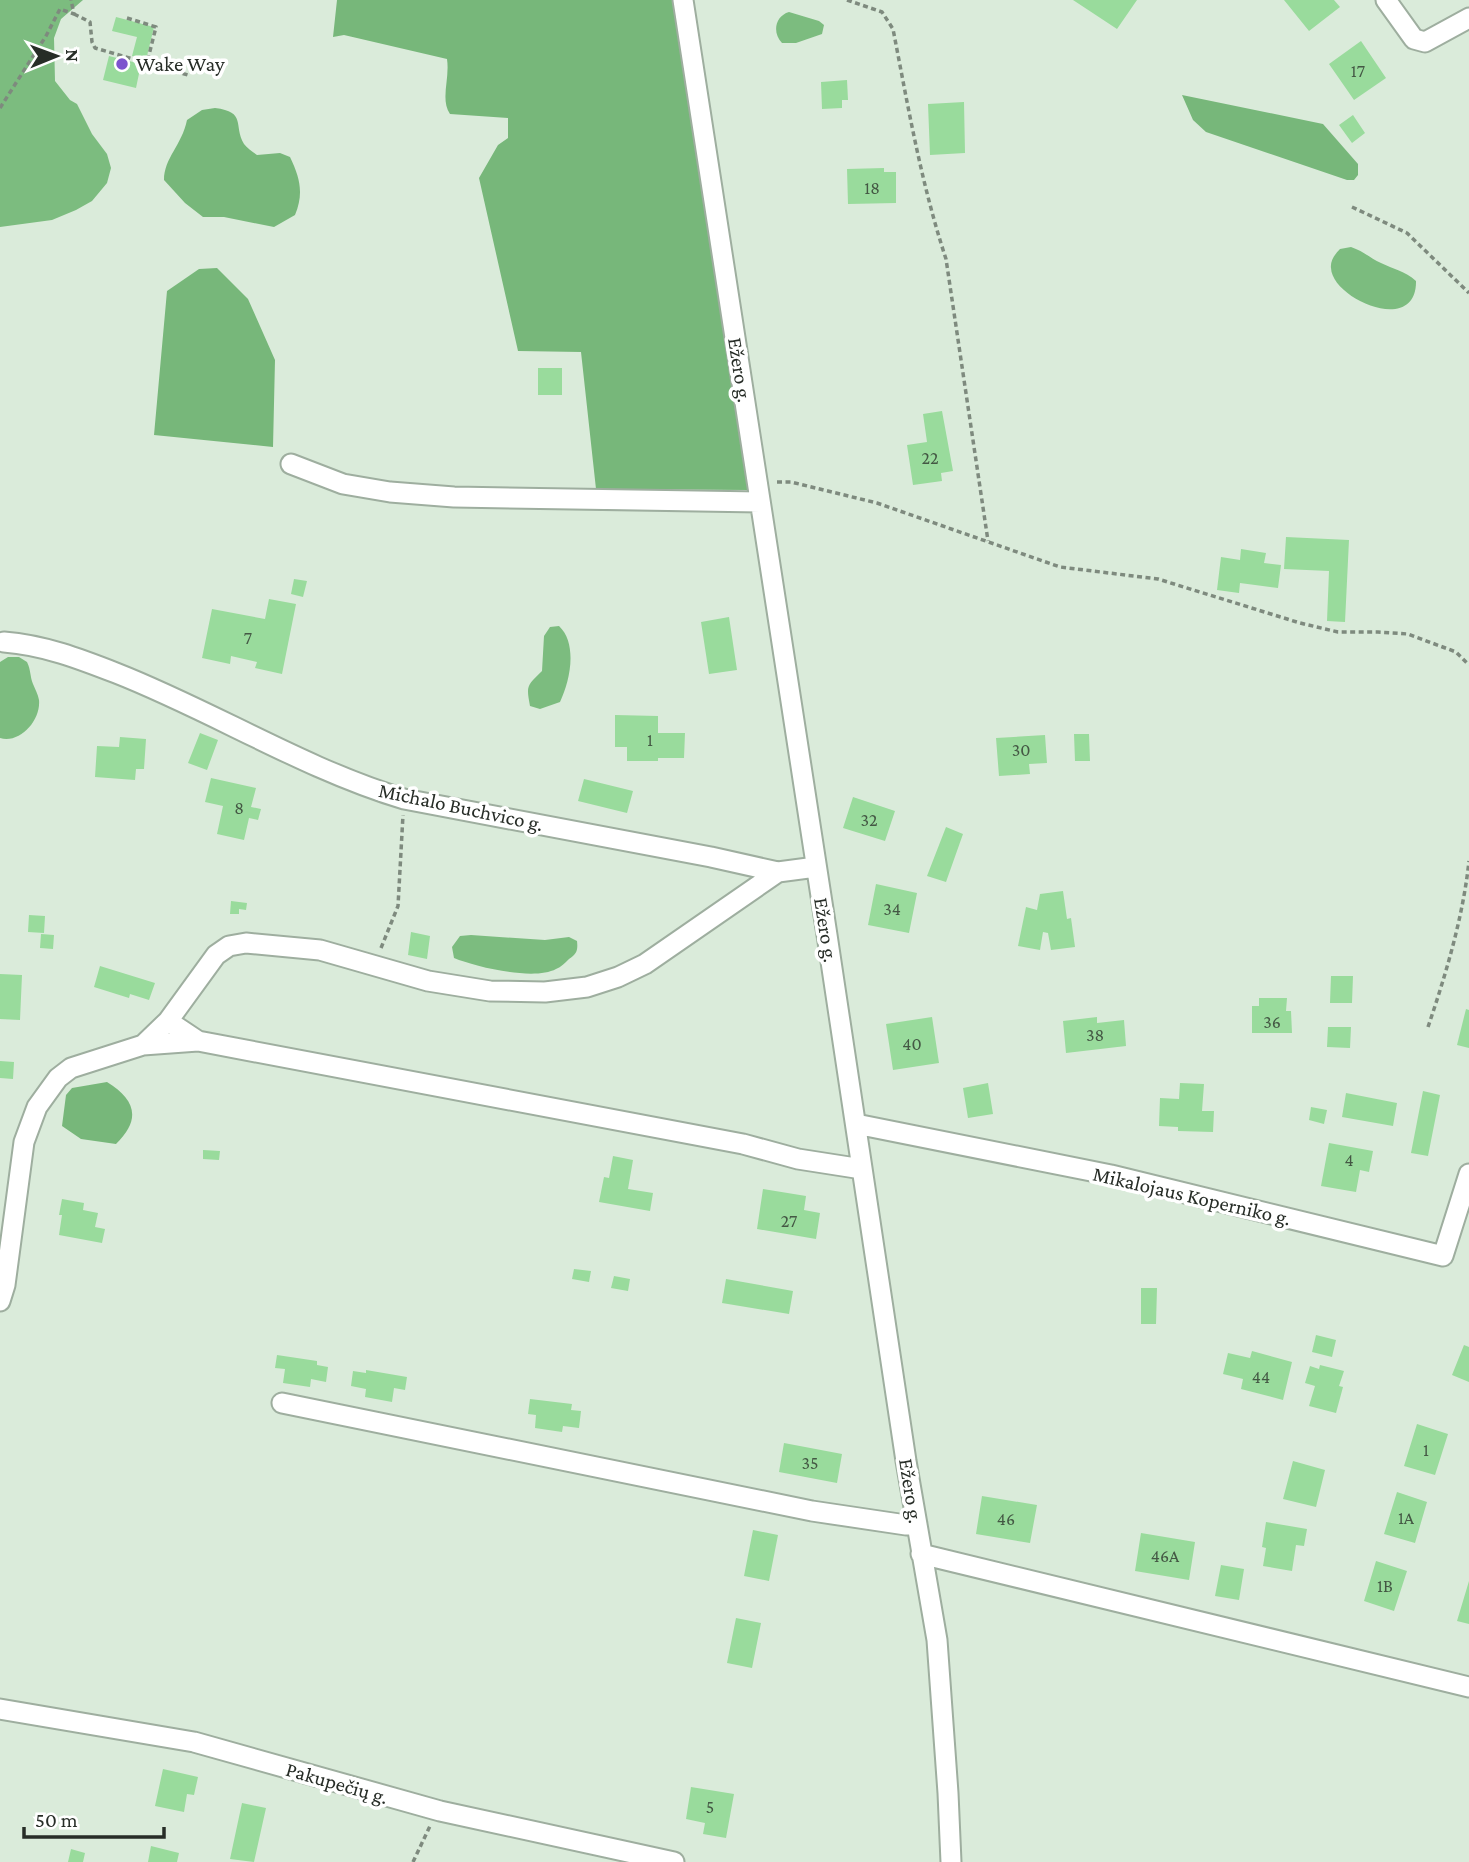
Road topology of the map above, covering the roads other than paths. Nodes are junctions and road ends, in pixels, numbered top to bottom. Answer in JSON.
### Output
{"nodes":[{"id":1,"x":683,"y":0,"type":"edge"},
{"id":2,"x":1386,"y":0,"type":"edge"},
{"id":3,"x":1469,"y":19,"type":"edge"},
{"id":4,"x":291,"y":464,"type":"dead end"},
{"id":5,"x":760,"y":502,"type":"junction"},
{"id":6,"x":4,"y":642,"type":"dead end"},
{"id":7,"x":816,"y":867,"type":"junction"},
{"id":8,"x":778,"y":872,"type":"junction"},
{"id":9,"x":168,"y":1021,"type":"junction"},
{"id":10,"x":198,"y":1041,"type":"junction"},
{"id":11,"x":143,"y":1045,"type":"junction"},
{"id":12,"x":856,"y":1124,"type":"junction"},
{"id":13,"x":862,"y":1169,"type":"junction"},
{"id":14,"x":1469,"y":1174,"type":"edge"},
{"id":15,"x":0,"y":1301,"type":"edge"},
{"id":16,"x":282,"y":1403,"type":"dead end"},
{"id":17,"x":917,"y":1524,"type":"junction"},
{"id":18,"x":921,"y":1554,"type":"junction"},
{"id":19,"x":1469,"y":1687,"type":"edge"},
{"id":20,"x":0,"y":1709,"type":"edge"},
{"id":21,"x":674,"y":1862,"type":"edge"},
{"id":22,"x":951,"y":1862,"type":"edge"}],
"edges":[{"from":1,"to":5,"type":"street","name":"Ežero g."},
{"from":2,"to":3,"type":"street"},
{"from":4,"to":5,"type":"street"},
{"from":5,"to":7,"type":"street","name":"Ežero g."},
{"from":6,"to":8,"type":"street","name":"Michalo Buchvico g."},
{"from":7,"to":8,"type":"street","name":"Michalo Buchvico g."},
{"from":7,"to":12,"type":"street","name":"Ežero g."},
{"from":8,"to":9,"type":"street"},
{"from":9,"to":10,"type":"street"},
{"from":9,"to":11,"type":"street"},
{"from":10,"to":11,"type":"street"},
{"from":10,"to":13,"type":"street"},
{"from":11,"to":15,"type":"street"},
{"from":12,"to":13,"type":"street","name":"Ežero g."},
{"from":12,"to":14,"type":"street","name":"Mikalojaus Koperniko g."},
{"from":13,"to":17,"type":"street","name":"Ežero g."},
{"from":16,"to":17,"type":"street"},
{"from":17,"to":18,"type":"street","name":"Ežero g."},
{"from":18,"to":19,"type":"street"},
{"from":18,"to":22,"type":"street","name":"Ežero g."},
{"from":20,"to":21,"type":"street","name":"Pakupečių g."}]}
